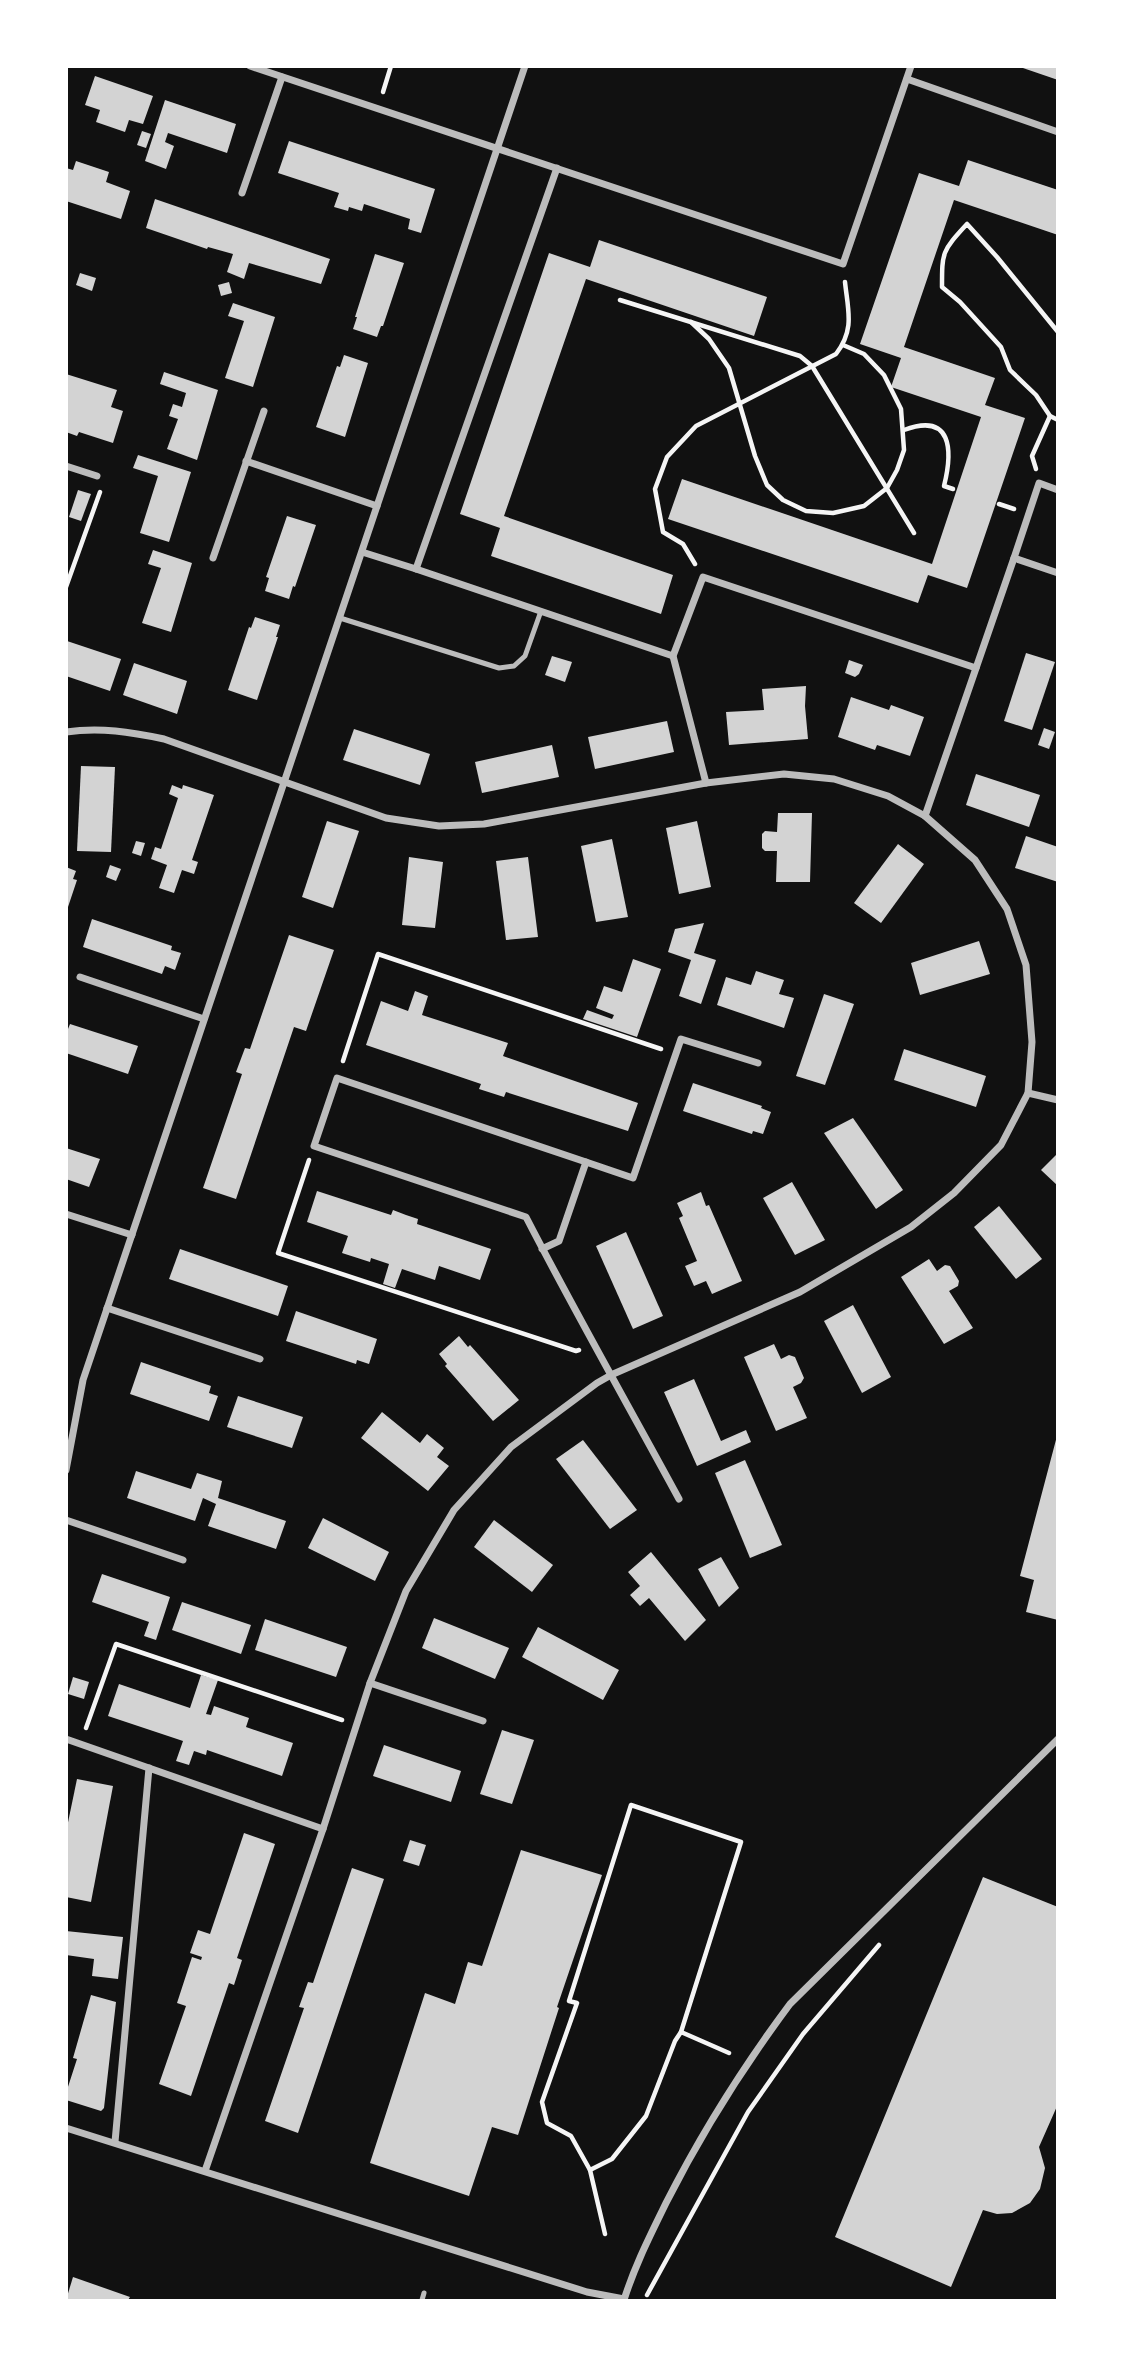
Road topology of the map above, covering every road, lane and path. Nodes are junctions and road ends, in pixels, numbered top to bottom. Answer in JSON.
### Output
{"nodes":[{"id":1,"x":250,"y":66,"type":"edge"},
{"id":2,"x":391,"y":66,"type":"edge"},
{"id":3,"x":525,"y":66,"type":"edge"},
{"id":4,"x":911,"y":66,"type":"edge"},
{"id":5,"x":282,"y":77,"type":"junction"},
{"id":6,"x":906,"y":79,"type":"junction"},
{"id":7,"x":377,"y":110,"type":"junction"},
{"id":8,"x":1058,"y":132,"type":"edge"},
{"id":9,"x":497,"y":150,"type":"junction"},
{"id":10,"x":557,"y":168,"type":"junction"},
{"id":11,"x":242,"y":193,"type":"dead end"},
{"id":12,"x":843,"y":264,"type":"junction"},
{"id":13,"x":620,"y":300,"type":"dead end"},
{"id":14,"x":691,"y":322,"type":"junction"},
{"id":15,"x":1058,"y":332,"type":"edge"},
{"id":16,"x":843,"y":345,"type":"junction"},
{"id":17,"x":812,"y":366,"type":"junction"},
{"id":18,"x":740,"y":404,"type":"junction"},
{"id":19,"x":264,"y":411,"type":"dead end"},
{"id":20,"x":1050,"y":416,"type":"junction"},
{"id":21,"x":1058,"y":420,"type":"edge"},
{"id":22,"x":904,"y":430,"type":"junction"},
{"id":23,"x":246,"y":461,"type":"junction"},
{"id":24,"x":66,"y":466,"type":"edge"},
{"id":25,"x":97,"y":476,"type":"joint"},
{"id":26,"x":1039,"y":483,"type":"junction"},
{"id":27,"x":887,"y":488,"type":"junction"},
{"id":28,"x":953,"y":489,"type":"dead end"},
{"id":29,"x":1058,"y":490,"type":"edge"},
{"id":30,"x":377,"y":506,"type":"junction"},
{"id":31,"x":914,"y":533,"type":"dead end"},
{"id":32,"x":362,"y":552,"type":"junction"},
{"id":33,"x":213,"y":558,"type":"dead end"},
{"id":34,"x":1014,"y":558,"type":"junction"},
{"id":35,"x":416,"y":569,"type":"junction"},
{"id":36,"x":1058,"y":573,"type":"edge"},
{"id":37,"x":703,"y":577,"type":"junction"},
{"id":38,"x":66,"y":587,"type":"edge"},
{"id":39,"x":541,"y":611,"type":"junction"},
{"id":40,"x":340,"y":618,"type":"junction"},
{"id":41,"x":673,"y":656,"type":"junction"},
{"id":42,"x":976,"y":668,"type":"junction"},
{"id":43,"x":66,"y":732,"type":"edge"},
{"id":44,"x":285,"y":780,"type":"junction"},
{"id":45,"x":706,"y":783,"type":"junction"},
{"id":46,"x":925,"y":816,"type":"junction"},
{"id":47,"x":80,"y":978,"type":"dead end"},
{"id":48,"x":204,"y":1019,"type":"junction"},
{"id":49,"x":676,"y":1054,"type":"junction"},
{"id":50,"x":758,"y":1063,"type":"dead end"},
{"id":51,"x":337,"y":1078,"type":"junction"},
{"id":52,"x":1028,"y":1093,"type":"junction"},
{"id":53,"x":1058,"y":1100,"type":"edge"},
{"id":54,"x":314,"y":1146,"type":"junction"},
{"id":55,"x":586,"y":1162,"type":"junction"},
{"id":56,"x":66,"y":1214,"type":"edge"},
{"id":57,"x":132,"y":1234,"type":"junction"},
{"id":58,"x":542,"y":1249,"type":"junction"},
{"id":59,"x":107,"y":1308,"type":"junction"},
{"id":60,"x":592,"y":1343,"type":"junction"},
{"id":61,"x":260,"y":1359,"type":"dead end"},
{"id":62,"x":611,"y":1375,"type":"junction"},
{"id":63,"x":66,"y":1470,"type":"edge"},
{"id":64,"x":679,"y":1499,"type":"dead end"},
{"id":65,"x":66,"y":1520,"type":"edge"},
{"id":66,"x":183,"y":1560,"type":"dead end"},
{"id":67,"x":370,"y":1683,"type":"junction"},
{"id":68,"x":482,"y":1720,"type":"dead end"},
{"id":69,"x":356,"y":1724,"type":"junction"},
{"id":70,"x":66,"y":1739,"type":"edge"},
{"id":71,"x":1058,"y":1739,"type":"edge"},
{"id":72,"x":80,"y":1744,"type":"junction"},
{"id":73,"x":149,"y":1768,"type":"junction"},
{"id":74,"x":323,"y":1829,"type":"junction"},
{"id":75,"x":887,"y":1935,"type":"dead end"},
{"id":76,"x":681,"y":2032,"type":"junction"},
{"id":77,"x":729,"y":2053,"type":"dead end"},
{"id":78,"x":66,"y":2128,"type":"edge"},
{"id":79,"x":115,"y":2142,"type":"junction"},
{"id":80,"x":590,"y":2170,"type":"junction"},
{"id":81,"x":205,"y":2171,"type":"junction"},
{"id":82,"x":605,"y":2234,"type":"dead end"},
{"id":83,"x":424,"y":2293,"type":"dead end"},
{"id":84,"x":624,"y":2300,"type":"edge"},
{"id":85,"x":422,"y":2301,"type":"edge"},
{"id":86,"x":644,"y":2301,"type":"edge"}],
"edges":[{"from":1,"to":5,"type":"street"},
{"from":2,"to":7,"type":"path"},
{"from":3,"to":9,"type":"street"},
{"from":4,"to":6,"type":"street"},
{"from":5,"to":7,"type":"street"},
{"from":5,"to":11,"type":"street"},
{"from":6,"to":8,"type":"street"},
{"from":6,"to":12,"type":"street"},
{"from":7,"to":9,"type":"street"},
{"from":9,"to":10,"type":"street"},
{"from":9,"to":30,"type":"street"},
{"from":10,"to":12,"type":"street"},
{"from":10,"to":35,"type":"street"},
{"from":12,"to":16,"type":"path"},
{"from":13,"to":14,"type":"path"},
{"from":14,"to":17,"type":"path"},
{"from":14,"to":18,"type":"path"},
{"from":15,"to":20,"type":"path"},
{"from":16,"to":17,"type":"path"},
{"from":16,"to":22,"type":"path"},
{"from":17,"to":18,"type":"path"},
{"from":17,"to":27,"type":"path"},
{"from":18,"to":27,"type":"path"},
{"from":18,"to":37,"type":"path"},
{"from":19,"to":23,"type":"street"},
{"from":20,"to":21,"type":"path"},
{"from":20,"to":26,"type":"path"},
{"from":22,"to":27,"type":"path"},
{"from":22,"to":28,"type":"path"},
{"from":23,"to":30,"type":"street"},
{"from":23,"to":33,"type":"street"},
{"from":24,"to":25,"type":"street"},
{"from":25,"to":38,"type":"path"},
{"from":26,"to":29,"type":"street"},
{"from":26,"to":34,"type":"street"},
{"from":27,"to":31,"type":"path"},
{"from":30,"to":32,"type":"street"},
{"from":32,"to":35,"type":"street"},
{"from":32,"to":40,"type":"street"},
{"from":34,"to":36,"type":"street"},
{"from":34,"to":42,"type":"street"},
{"from":35,"to":39,"type":"street"},
{"from":37,"to":41,"type":"street"},
{"from":37,"to":42,"type":"street"},
{"from":39,"to":40,"type":"lane"},
{"from":39,"to":41,"type":"street"},
{"from":40,"to":44,"type":"street"},
{"from":41,"to":45,"type":"street"},
{"from":42,"to":46,"type":"street"},
{"from":43,"to":44,"type":"street"},
{"from":44,"to":45,"type":"street"},
{"from":44,"to":48,"type":"street"},
{"from":45,"to":46,"type":"street"},
{"from":46,"to":52,"type":"street"},
{"from":47,"to":48,"type":"street"},
{"from":48,"to":57,"type":"street"},
{"from":49,"to":50,"type":"street"},
{"from":49,"to":51,"type":"path"},
{"from":49,"to":55,"type":"street"},
{"from":51,"to":54,"type":"street"},
{"from":51,"to":55,"type":"street"},
{"from":52,"to":53,"type":"street"},
{"from":52,"to":62,"type":"street"},
{"from":54,"to":58,"type":"street"},
{"from":54,"to":60,"type":"path"},
{"from":55,"to":58,"type":"street"},
{"from":56,"to":57,"type":"street"},
{"from":57,"to":59,"type":"street"},
{"from":58,"to":60,"type":"street"},
{"from":59,"to":61,"type":"street"},
{"from":59,"to":63,"type":"street"},
{"from":60,"to":62,"type":"street"},
{"from":62,"to":64,"type":"street"},
{"from":62,"to":67,"type":"street"},
{"from":65,"to":66,"type":"street"},
{"from":67,"to":68,"type":"street"},
{"from":67,"to":69,"type":"street"},
{"from":69,"to":72,"type":"path"},
{"from":69,"to":74,"type":"street"},
{"from":70,"to":72,"type":"street"},
{"from":71,"to":84,"type":"street"},
{"from":72,"to":73,"type":"street"},
{"from":73,"to":74,"type":"street"},
{"from":73,"to":79,"type":"street"},
{"from":74,"to":81,"type":"street"},
{"from":75,"to":86,"type":"path"},
{"from":76,"to":77,"type":"path"},
{"from":76,"to":80,"type":"path"},
{"from":76,"to":80,"type":"path"},
{"from":78,"to":79,"type":"street"},
{"from":79,"to":81,"type":"street"},
{"from":80,"to":82,"type":"path"},
{"from":81,"to":84,"type":"street"},
{"from":83,"to":85,"type":"lane"}]}
